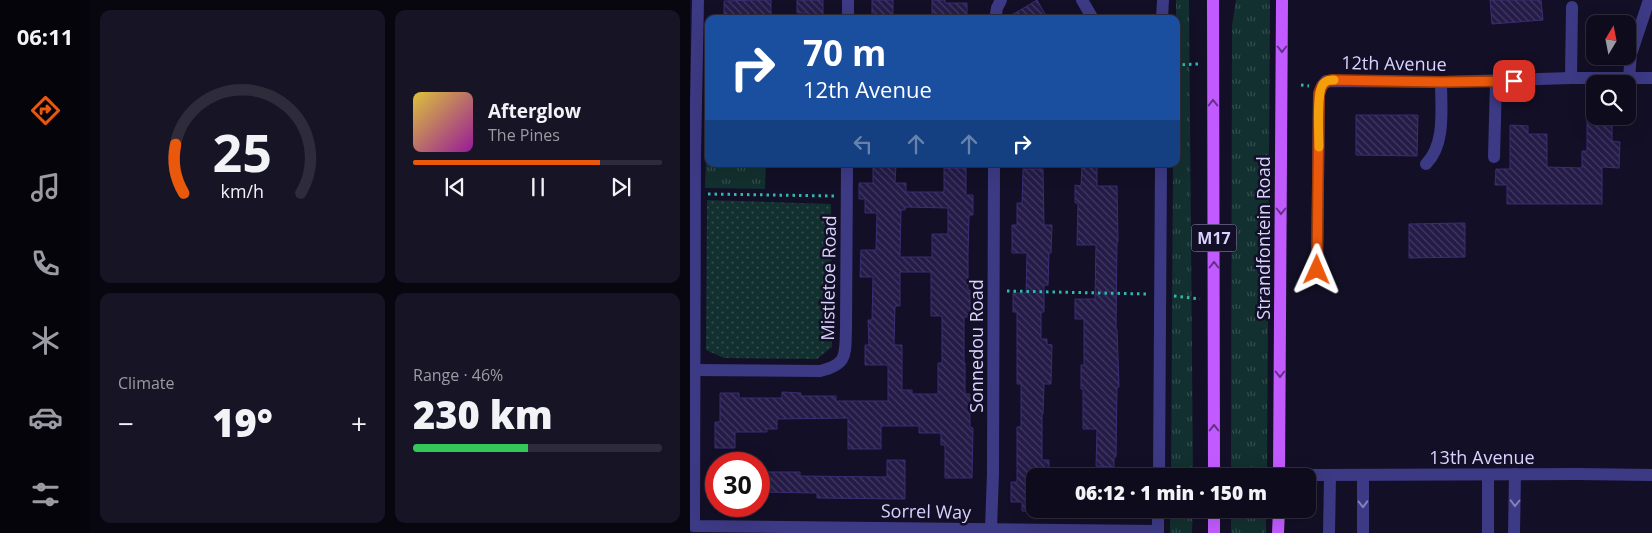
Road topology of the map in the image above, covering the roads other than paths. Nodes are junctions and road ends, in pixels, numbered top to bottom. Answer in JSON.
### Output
{"nodes":[{"id":1,"x":698,"y":0,"type":"edge"},
{"id":2,"x":848,"y":0,"type":"edge"},
{"id":3,"x":1001,"y":0,"type":"edge"},
{"id":4,"x":1082,"y":0,"type":"edge"},
{"id":5,"x":1163,"y":0,"type":"edge"},
{"id":6,"x":1213,"y":0,"type":"edge"},
{"id":7,"x":1282,"y":0,"type":"edge"},
{"id":8,"x":1649,"y":0,"type":"edge"},
{"id":9,"x":1572,"y":7,"type":"dead end"},
{"id":10,"x":848,"y":15,"type":"edge"},
{"id":11,"x":996,"y":15,"type":"edge"},
{"id":12,"x":1091,"y":15,"type":"edge"},
{"id":13,"x":1162,"y":15,"type":"edge"},
{"id":14,"x":693,"y":68,"type":"edge"},
{"id":15,"x":1629,"y":75,"type":"edge"},
{"id":16,"x":1571,"y":78,"type":"junction"},
{"id":17,"x":1586,"y":78,"type":"edge"},
{"id":18,"x":1636,"y":78,"type":"edge"},
{"id":19,"x":1652,"y":78,"type":"edge"},
{"id":20,"x":1441,"y":82,"type":"junction"},
{"id":21,"x":1496,"y":82,"type":"junction"},
{"id":22,"x":1494,"y":157,"type":"dead end"},
{"id":23,"x":1426,"y":164,"type":"dead end"},
{"id":24,"x":847,"y":167,"type":"edge"},
{"id":25,"x":994,"y":167,"type":"edge"},
{"id":26,"x":1161,"y":167,"type":"edge"},
{"id":27,"x":1317,"y":270,"type":"dead end"},
{"id":28,"x":694,"y":370,"type":"junction"},
{"id":29,"x":1158,"y":468,"type":"edge"},
{"id":30,"x":1214,"y":468,"type":"edge"},
{"id":31,"x":1279,"y":468,"type":"edge"},
{"id":32,"x":1515,"y":474,"type":"junction"},
{"id":33,"x":1316,"y":475,"type":"edge"},
{"id":34,"x":1330,"y":475,"type":"junction"},
{"id":35,"x":1363,"y":475,"type":"junction"},
{"id":36,"x":1488,"y":475,"type":"junction"},
{"id":37,"x":1652,"y":475,"type":"edge"},
{"id":38,"x":1158,"y":518,"type":"edge"},
{"id":39,"x":1214,"y":518,"type":"edge"},
{"id":40,"x":1279,"y":518,"type":"edge"},
{"id":41,"x":991,"y":529,"type":"junction"},
{"id":42,"x":694,"y":530,"type":"edge"},
{"id":43,"x":1158,"y":532,"type":"edge"},
{"id":44,"x":1214,"y":533,"type":"edge"},
{"id":45,"x":1278,"y":533,"type":"edge"},
{"id":46,"x":1329,"y":533,"type":"edge"},
{"id":47,"x":1363,"y":533,"type":"edge"},
{"id":48,"x":1488,"y":533,"type":"edge"},
{"id":49,"x":1514,"y":533,"type":"edge"}],
"edges":[{"from":1,"to":14,"type":"street","name":"Sorrel Way"},
{"from":2,"to":10,"type":"street"},
{"from":3,"to":11,"type":"street"},
{"from":4,"to":12,"type":"street"},
{"from":5,"to":13,"type":"street"},
{"from":30,"to":6,"type":"main road","number":"M17","one_way":true},
{"from":7,"to":31,"type":"main road","name":"Strandfontein Road","one_way":true},
{"from":8,"to":15,"type":"street"},
{"from":9,"to":16,"type":"street"},
{"from":14,"to":28,"type":"street","name":"Sorrel Way"},
{"from":16,"to":17,"type":"street","name":"12th Avenue"},
{"from":16,"to":21,"type":"street","name":"12th Avenue"},
{"from":18,"to":19,"type":"street","name":"12th Avenue"},
{"from":20,"to":21,"type":"street","name":"12th Avenue"},
{"from":20,"to":23,"type":"street"},
{"from":20,"to":27,"type":"street","name":"12th Avenue"},
{"from":21,"to":22,"type":"street"},
{"from":24,"to":28,"type":"street","name":"Mistletoe Road"},
{"from":25,"to":41,"type":"street","name":"Sonnedou Road"},
{"from":26,"to":29,"type":"street"},
{"from":28,"to":42,"type":"street","name":"Sorrel Way"},
{"from":32,"to":36,"type":"street","name":"13th Avenue"},
{"from":32,"to":37,"type":"street","name":"13th Avenue"},
{"from":32,"to":49,"type":"street","one_way":true},
{"from":33,"to":34,"type":"street","name":"13th Avenue"},
{"from":34,"to":35,"type":"street","name":"13th Avenue"},
{"from":34,"to":46,"type":"street"},
{"from":35,"to":36,"type":"street","name":"13th Avenue"},
{"from":35,"to":47,"type":"street","one_way":true},
{"from":36,"to":48,"type":"street"},
{"from":38,"to":43,"type":"street"},
{"from":39,"to":44,"type":"main road"},
{"from":40,"to":45,"type":"main road"},
{"from":41,"to":42,"type":"street","name":"Sorrel Way"},
{"from":41,"to":43,"type":"street","name":"Sorrel Way"}]}
